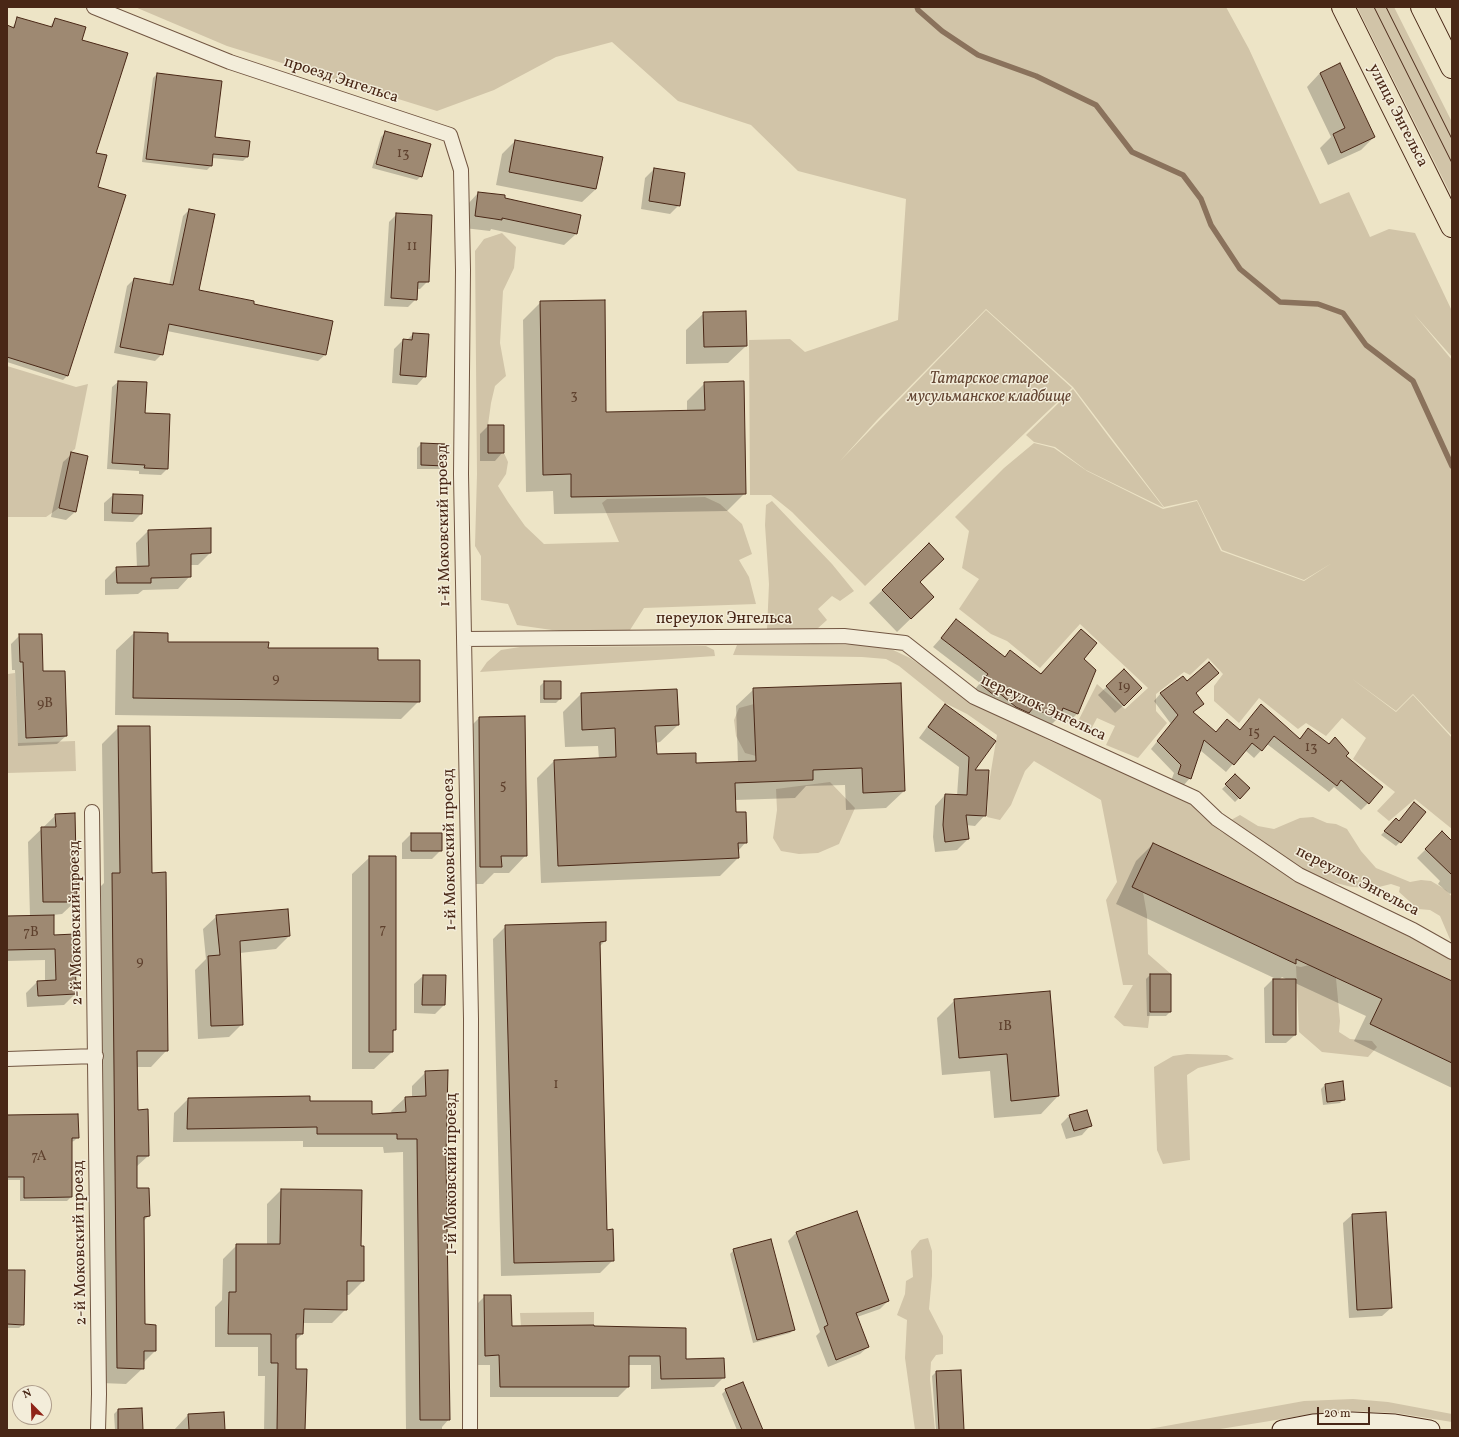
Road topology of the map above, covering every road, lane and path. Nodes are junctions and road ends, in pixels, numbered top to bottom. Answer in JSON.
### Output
{"nodes":[{"id":1,"x":94,"y":7,"type":"edge"},
{"id":2,"x":1343,"y":7,"type":"edge"},
{"id":3,"x":1422,"y":7,"type":"edge"},
{"id":4,"x":1452,"y":67,"type":"edge"},
{"id":5,"x":1452,"y":226,"type":"edge"},
{"id":6,"x":463,"y":270,"type":"joint"},
{"id":7,"x":464,"y":639,"type":"junction"},
{"id":8,"x":92,"y":812,"type":"dead end"},
{"id":9,"x":1452,"y":952,"type":"edge"},
{"id":10,"x":96,"y":1056,"type":"junction"},
{"id":11,"x":7,"y":1059,"type":"edge"},
{"id":12,"x":98,"y":1430,"type":"edge"},
{"id":13,"x":470,"y":1430,"type":"edge"},
{"id":14,"x":1282,"y":1430,"type":"edge"},
{"id":15,"x":1430,"y":1430,"type":"edge"}],
"edges":[{"from":1,"to":6,"type":"street","name":"проезд Энгельса"},
{"from":2,"to":5,"type":"main road","name":"улица Энгельса"},
{"from":3,"to":4,"type":"main road"},
{"from":6,"to":7,"type":"street","name":"1-й Моковский проезд"},
{"from":7,"to":9,"type":"street","name":"переулок Энгельса"},
{"from":7,"to":13,"type":"street","name":"1-й Моковский проезд"},
{"from":8,"to":10,"type":"street","name":"2-й Моковский проезд"},
{"from":10,"to":11,"type":"street"},
{"from":10,"to":12,"type":"street","name":"2-й Моковский проезд"},
{"from":14,"to":15,"type":"street"}]}
